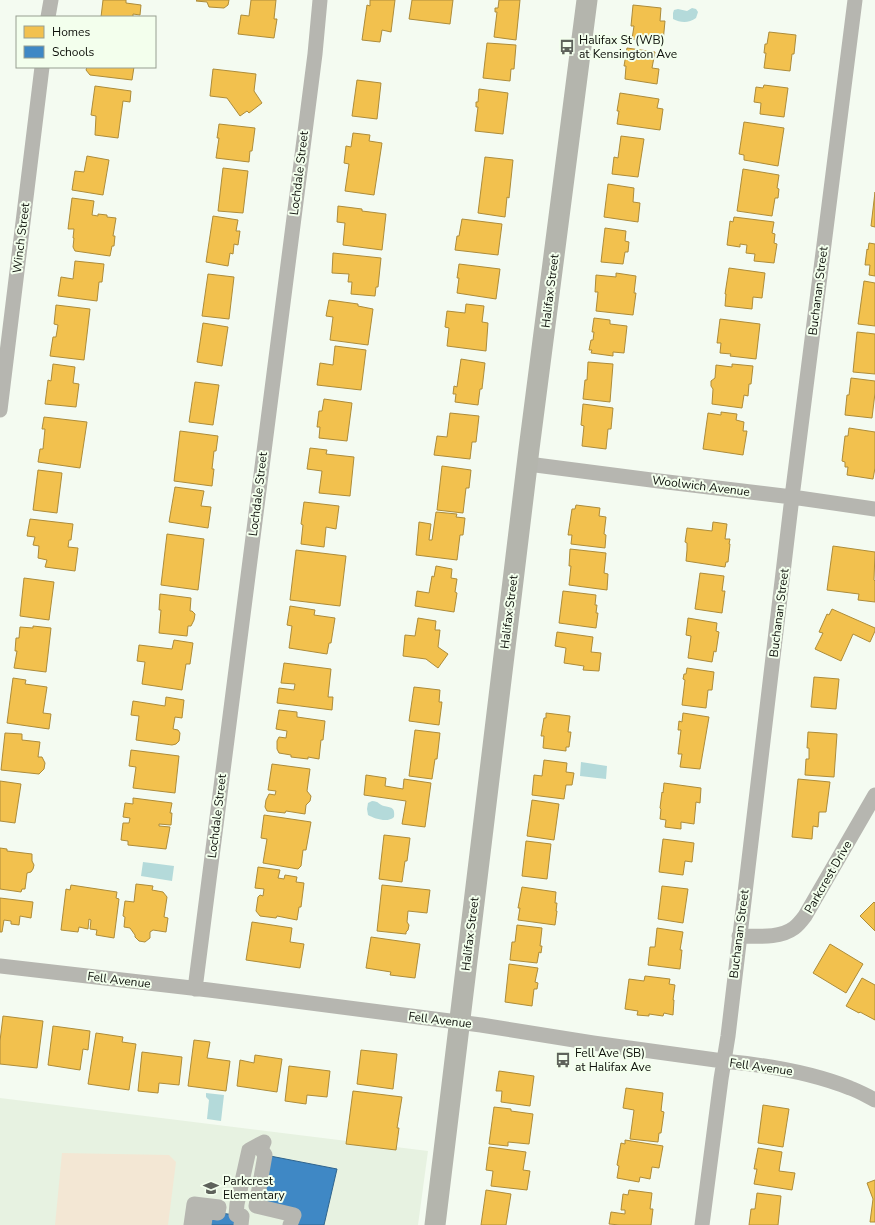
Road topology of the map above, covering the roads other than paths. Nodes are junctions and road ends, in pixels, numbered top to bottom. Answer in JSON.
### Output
{"nodes":[{"id":1,"x":51,"y":0,"type":"edge"},
{"id":2,"x":320,"y":0,"type":"edge"},
{"id":3,"x":587,"y":0,"type":"edge"},
{"id":4,"x":855,"y":0,"type":"edge"},
{"id":5,"x":48,"y":16,"type":"edge"},
{"id":6,"x":42,"y":68,"type":"edge"},
{"id":7,"x":0,"y":410,"type":"edge"},
{"id":8,"x":528,"y":464,"type":"junction"},
{"id":9,"x":792,"y":497,"type":"junction"},
{"id":10,"x":875,"y":509,"type":"edge"},
{"id":11,"x":875,"y":795,"type":"edge"},
{"id":12,"x":739,"y":936,"type":"junction"},
{"id":13,"x":0,"y":966,"type":"edge"},
{"id":14,"x":195,"y":989,"type":"junction"},
{"id":15,"x":459,"y":1023,"type":"junction"},
{"id":16,"x":723,"y":1061,"type":"junction"},
{"id":17,"x":875,"y":1100,"type":"edge"},
{"id":18,"x":191,"y":1225,"type":"edge"},
{"id":19,"x":204,"y":1225,"type":"edge"},
{"id":20,"x":241,"y":1225,"type":"edge"},
{"id":21,"x":290,"y":1225,"type":"edge"},
{"id":22,"x":435,"y":1225,"type":"edge"},
{"id":23,"x":702,"y":1225,"type":"edge"}],
"edges":[{"from":1,"to":5,"type":"street"},
{"from":2,"to":14,"type":"street","name":"Lochdale Street"},
{"from":3,"to":8,"type":"street","name":"Halifax Street"},
{"from":4,"to":9,"type":"street","name":"Buchanan Street"},
{"from":6,"to":7,"type":"street","name":"Winch Street"},
{"from":8,"to":9,"type":"street","name":"Woolwich Avenue"},
{"from":8,"to":15,"type":"street","name":"Halifax Street"},
{"from":9,"to":10,"type":"street","name":"Woolwich Avenue"},
{"from":9,"to":12,"type":"street","name":"Buchanan Street"},
{"from":11,"to":12,"type":"street","name":"Parkcrest Drive"},
{"from":12,"to":16,"type":"street","name":"Buchanan Street"},
{"from":13,"to":14,"type":"street","name":"Fell Avenue"},
{"from":14,"to":15,"type":"street","name":"Fell Avenue"},
{"from":15,"to":16,"type":"street","name":"Fell Avenue"},
{"from":15,"to":22,"type":"street","name":"Halifax Street"},
{"from":16,"to":17,"type":"street","name":"Fell Avenue"},
{"from":16,"to":23,"type":"street","name":"Buchanan Street"},
{"from":18,"to":19,"type":"street"},
{"from":20,"to":21,"type":"street"}]}
